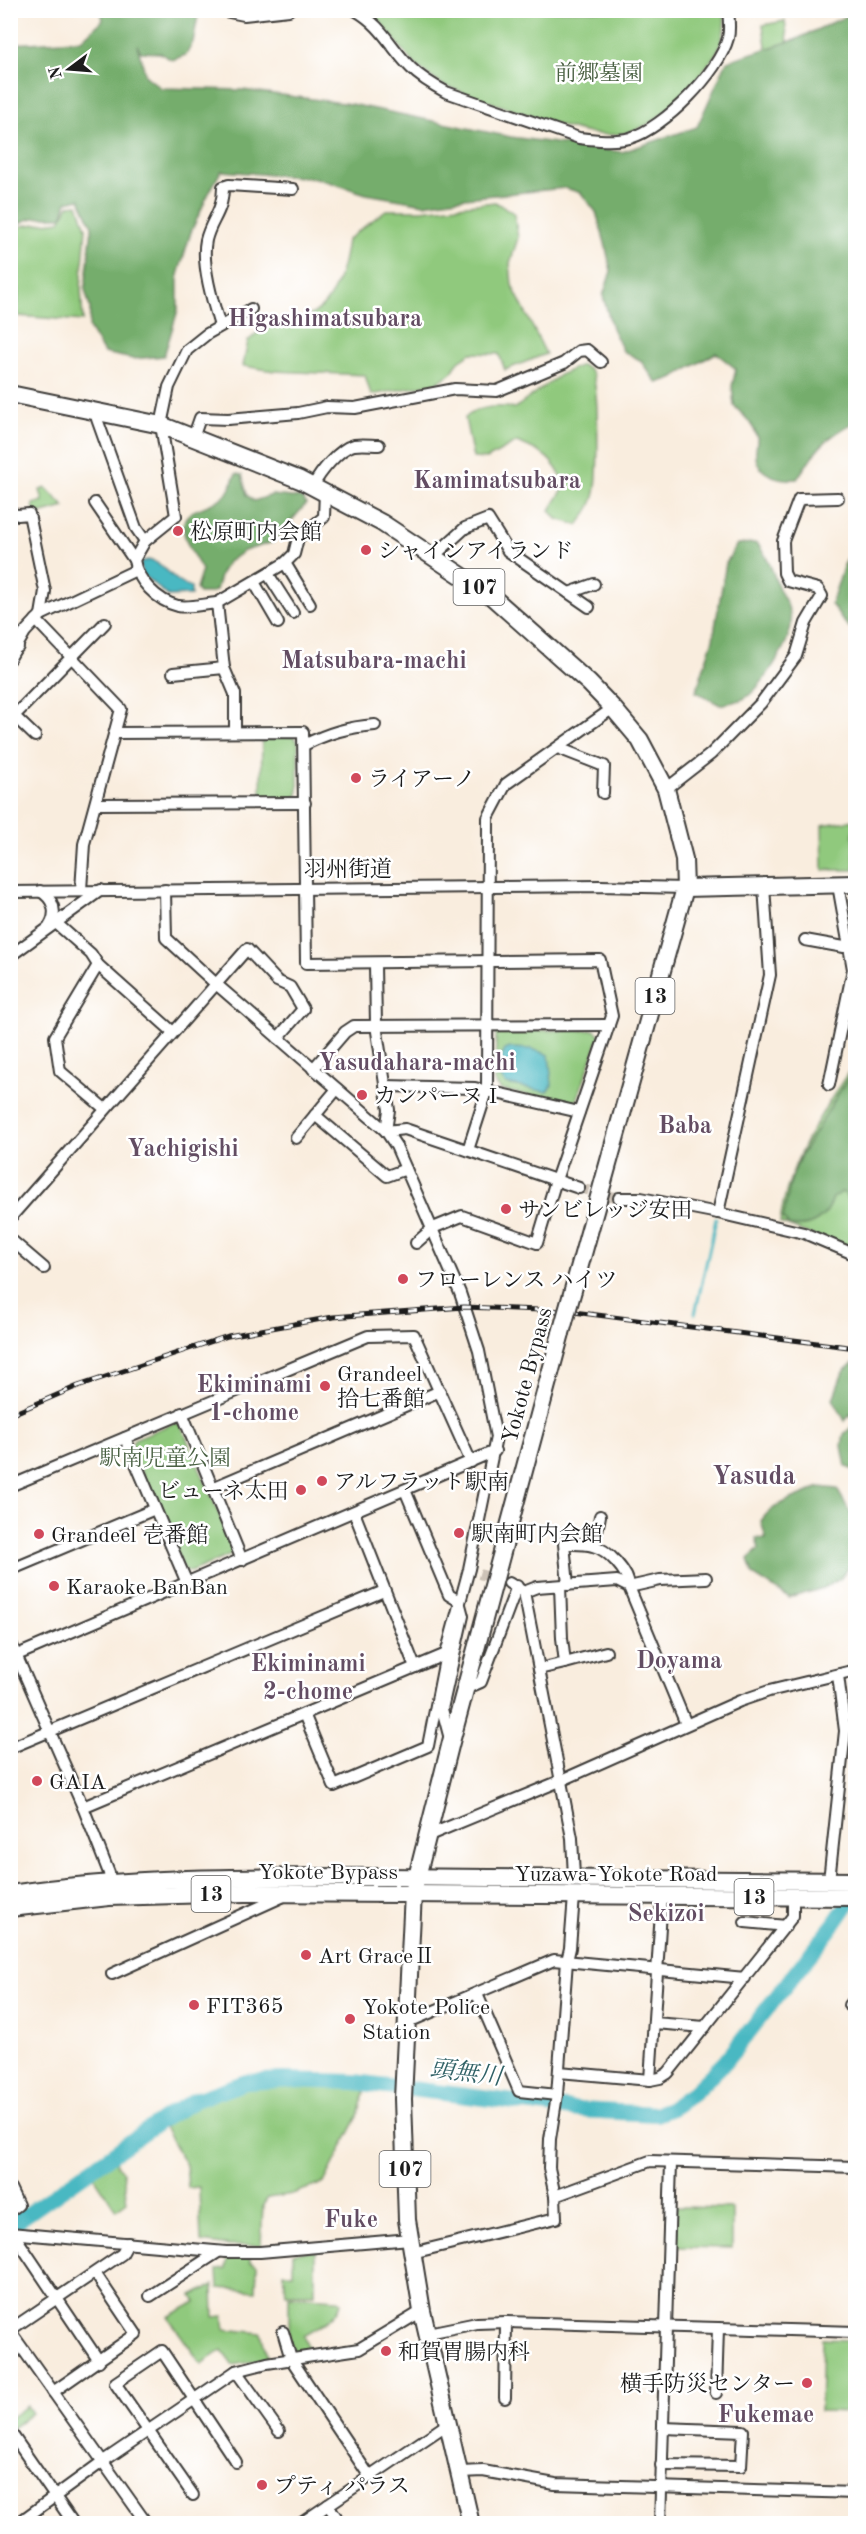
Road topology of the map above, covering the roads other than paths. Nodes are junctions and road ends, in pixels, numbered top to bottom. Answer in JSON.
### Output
{"nodes":[{"id":1,"x":219,"y":10,"type":"edge"},
{"id":2,"x":289,"y":10,"type":"edge"},
{"id":3,"x":355,"y":10,"type":"edge"},
{"id":4,"x":728,"y":10,"type":"edge"},
{"id":5,"x":293,"y":189,"type":"dead end"},
{"id":6,"x":250,"y":309,"type":"dead end"},
{"id":7,"x":220,"y":326,"type":"junction"},
{"id":8,"x":601,"y":362,"type":"dead end"},
{"id":9,"x":10,"y":394,"type":"edge"},
{"id":10,"x":98,"y":411,"type":"junction"},
{"id":11,"x":161,"y":425,"type":"junction"},
{"id":12,"x":193,"y":438,"type":"junction"},
{"id":13,"x":379,"y":445,"type":"dead end"},
{"id":14,"x":319,"y":489,"type":"junction"},
{"id":15,"x":838,"y":498,"type":"dead end"},
{"id":16,"x":95,"y":502,"type":"dead end"},
{"id":17,"x":10,"y":513,"type":"edge"},
{"id":18,"x":145,"y":541,"type":"junction"},
{"id":19,"x":434,"y":556,"type":"junction"},
{"id":20,"x":285,"y":563,"type":"junction"},
{"id":21,"x":135,"y":565,"type":"junction"},
{"id":22,"x":268,"y":574,"type":"junction"},
{"id":23,"x":254,"y":582,"type":"junction"},
{"id":24,"x":594,"y":584,"type":"dead end"},
{"id":25,"x":568,"y":592,"type":"junction"},
{"id":26,"x":217,"y":603,"type":"junction"},
{"id":27,"x":310,"y":604,"type":"dead end"},
{"id":28,"x":589,"y":607,"type":"dead end"},
{"id":29,"x":294,"y":613,"type":"dead end"},
{"id":30,"x":38,"y":618,"type":"junction"},
{"id":31,"x":278,"y":622,"type":"dead end"},
{"id":32,"x":105,"y":623,"type":"dead end"},
{"id":33,"x":10,"y":634,"type":"edge"},
{"id":34,"x":18,"y":647,"type":"junction"},
{"id":35,"x":71,"y":657,"type":"junction"},
{"id":36,"x":10,"y":658,"type":"edge"},
{"id":37,"x":224,"y":668,"type":"junction"},
{"id":38,"x":173,"y":673,"type":"dead end"},
{"id":39,"x":614,"y":708,"type":"junction"},
{"id":40,"x":12,"y":714,"type":"edge"},
{"id":41,"x":375,"y":725,"type":"dead end"},
{"id":42,"x":235,"y":732,"type":"junction"},
{"id":43,"x":115,"y":733,"type":"junction"},
{"id":44,"x":35,"y":736,"type":"dead end"},
{"id":45,"x":304,"y":745,"type":"junction"},
{"id":46,"x":558,"y":748,"type":"junction"},
{"id":47,"x":666,"y":789,"type":"junction"},
{"id":48,"x":603,"y":793,"type":"dead end"},
{"id":49,"x":305,"y":803,"type":"junction"},
{"id":50,"x":97,"y":804,"type":"junction"},
{"id":51,"x":855,"y":884,"type":"edge"},
{"id":52,"x":838,"y":885,"type":"junction"},
{"id":53,"x":488,"y":886,"type":"junction"},
{"id":54,"x":764,"y":886,"type":"junction"},
{"id":55,"x":306,"y":888,"type":"junction"},
{"id":56,"x":685,"y":888,"type":"junction"},
{"id":57,"x":81,"y":890,"type":"junction"},
{"id":58,"x":101,"y":890,"type":"junction"},
{"id":59,"x":165,"y":890,"type":"junction"},
{"id":60,"x":40,"y":891,"type":"junction"},
{"id":61,"x":10,"y":892,"type":"edge"},
{"id":62,"x":51,"y":926,"type":"junction"},
{"id":63,"x":805,"y":940,"type":"dead end"},
{"id":64,"x":850,"y":945,"type":"junction"},
{"id":65,"x":10,"y":956,"type":"edge"},
{"id":66,"x":489,"y":963,"type":"junction"},
{"id":67,"x":375,"y":964,"type":"junction"},
{"id":68,"x":98,"y":965,"type":"junction"},
{"id":69,"x":216,"y":984,"type":"junction"},
{"id":70,"x":376,"y":1025,"type":"junction"},
{"id":71,"x":488,"y":1025,"type":"junction"},
{"id":72,"x":609,"y":1025,"type":"junction"},
{"id":73,"x":173,"y":1032,"type":"junction"},
{"id":74,"x":278,"y":1038,"type":"junction"},
{"id":75,"x":313,"y":1069,"type":"junction"},
{"id":76,"x":830,"y":1085,"type":"dead end"},
{"id":77,"x":385,"y":1086,"type":"junction"},
{"id":78,"x":337,"y":1089,"type":"junction"},
{"id":79,"x":487,"y":1091,"type":"junction"},
{"id":80,"x":105,"y":1109,"type":"junction"},
{"id":81,"x":579,"y":1112,"type":"junction"},
{"id":82,"x":315,"y":1115,"type":"junction"},
{"id":83,"x":386,"y":1131,"type":"junction"},
{"id":84,"x":296,"y":1138,"type":"dead end"},
{"id":85,"x":468,"y":1150,"type":"junction"},
{"id":86,"x":406,"y":1169,"type":"junction"},
{"id":87,"x":556,"y":1180,"type":"junction"},
{"id":88,"x":579,"y":1188,"type":"tunnel mouth"},
{"id":89,"x":619,"y":1197,"type":"tunnel mouth"},
{"id":90,"x":14,"y":1205,"type":"edge"},
{"id":91,"x":718,"y":1212,"type":"junction"},
{"id":92,"x":10,"y":1218,"type":"edge"},
{"id":93,"x":433,"y":1228,"type":"junction"},
{"id":94,"x":10,"y":1239,"type":"edge"},
{"id":95,"x":416,"y":1243,"type":"dead end"},
{"id":96,"x":855,"y":1255,"type":"edge"},
{"id":97,"x":44,"y":1268,"type":"dead end"},
{"id":98,"x":440,"y":1392,"type":"junction"},
{"id":99,"x":182,"y":1413,"type":"junction"},
{"id":100,"x":125,"y":1438,"type":"junction"},
{"id":101,"x":495,"y":1451,"type":"junction"},
{"id":102,"x":471,"y":1462,"type":"junction"},
{"id":103,"x":10,"y":1486,"type":"edge"},
{"id":104,"x":212,"y":1488,"type":"junction"},
{"id":105,"x":405,"y":1490,"type":"junction"},
{"id":106,"x":155,"y":1509,"type":"junction"},
{"id":107,"x":354,"y":1512,"type":"junction"},
{"id":108,"x":600,"y":1516,"type":"dead end"},
{"id":109,"x":594,"y":1546,"type":"junction"},
{"id":110,"x":242,"y":1560,"type":"junction"},
{"id":111,"x":10,"y":1570,"type":"edge"},
{"id":112,"x":706,"y":1578,"type":"dead end"},
{"id":113,"x":187,"y":1583,"type":"junction"},
{"id":114,"x":564,"y":1585,"type":"junction"},
{"id":115,"x":517,"y":1587,"type":"junction"},
{"id":116,"x":629,"y":1587,"type":"junction"},
{"id":117,"x":384,"y":1591,"type":"junction"},
{"id":118,"x":459,"y":1601,"type":"junction"},
{"id":119,"x":10,"y":1641,"type":"edge"},
{"id":120,"x":606,"y":1652,"type":"dead end"},
{"id":121,"x":446,"y":1654,"type":"junction"},
{"id":122,"x":14,"y":1657,"type":"edge"},
{"id":123,"x":565,"y":1663,"type":"junction"},
{"id":124,"x":415,"y":1667,"type":"junction"},
{"id":125,"x":539,"y":1669,"type":"junction"},
{"id":126,"x":855,"y":1670,"type":"edge"},
{"id":127,"x":838,"y":1675,"type":"junction"},
{"id":128,"x":465,"y":1689,"type":"junction"},
{"id":129,"x":304,"y":1714,"type":"junction"},
{"id":130,"x":686,"y":1724,"type":"junction"},
{"id":131,"x":50,"y":1731,"type":"junction"},
{"id":132,"x":850,"y":1732,"type":"edge"},
{"id":133,"x":450,"y":1742,"type":"junction"},
{"id":134,"x":10,"y":1748,"type":"edge"},
{"id":135,"x":560,"y":1781,"type":"junction"},
{"id":136,"x":83,"y":1807,"type":"junction"},
{"id":137,"x":427,"y":1836,"type":"junction"},
{"id":138,"x":418,"y":1876,"type":"junction"},
{"id":139,"x":574,"y":1877,"type":"junction"},
{"id":140,"x":110,"y":1882,"type":"junction"},
{"id":141,"x":841,"y":1885,"type":"edge"},
{"id":142,"x":10,"y":1893,"type":"edge"},
{"id":143,"x":290,"y":1893,"type":"junction"},
{"id":144,"x":413,"y":1893,"type":"junction"},
{"id":145,"x":574,"y":1896,"type":"junction"},
{"id":146,"x":662,"y":1896,"type":"junction"},
{"id":147,"x":855,"y":1897,"type":"edge"},
{"id":148,"x":793,"y":1898,"type":"junction"},
{"id":149,"x":10,"y":1908,"type":"edge"},
{"id":150,"x":745,"y":1922,"type":"dead end"},
{"id":151,"x":786,"y":1926,"type":"junction"},
{"id":152,"x":567,"y":1961,"type":"junction"},
{"id":153,"x":658,"y":1970,"type":"junction"},
{"id":154,"x":112,"y":1974,"type":"dead end"},
{"id":155,"x":745,"y":1978,"type":"junction"},
{"id":156,"x":477,"y":1994,"type":"junction"},
{"id":157,"x":406,"y":2023,"type":"junction"},
{"id":158,"x":654,"y":2023,"type":"junction"},
{"id":159,"x":705,"y":2027,"type":"junction"},
{"id":160,"x":559,"y":2072,"type":"junction"},
{"id":161,"x":650,"y":2080,"type":"junction"},
{"id":162,"x":556,"y":2103,"type":"junction"},
{"id":163,"x":671,"y":2163,"type":"junction"},
{"id":164,"x":855,"y":2167,"type":"edge"},
{"id":165,"x":10,"y":2188,"type":"edge"},
{"id":166,"x":555,"y":2196,"type":"junction"},
{"id":167,"x":10,"y":2211,"type":"edge"},
{"id":168,"x":12,"y":2233,"type":"edge"},
{"id":169,"x":128,"y":2243,"type":"junction"},
{"id":170,"x":411,"y":2246,"type":"junction"},
{"id":171,"x":218,"y":2252,"type":"junction"},
{"id":172,"x":95,"y":2273,"type":"junction"},
{"id":173,"x":150,"y":2296,"type":"dead end"},
{"id":174,"x":56,"y":2300,"type":"junction"},
{"id":175,"x":422,"y":2311,"type":"junction"},
{"id":176,"x":506,"y":2322,"type":"junction"},
{"id":177,"x":667,"y":2326,"type":"junction"},
{"id":178,"x":718,"y":2328,"type":"junction"},
{"id":179,"x":10,"y":2330,"type":"edge"},
{"id":180,"x":283,"y":2332,"type":"dead end"},
{"id":181,"x":855,"y":2332,"type":"edge"},
{"id":182,"x":428,"y":2333,"type":"junction"},
{"id":183,"x":291,"y":2359,"type":"junction"},
{"id":184,"x":99,"y":2361,"type":"junction"},
{"id":185,"x":236,"y":2371,"type":"junction"},
{"id":186,"x":53,"y":2392,"type":"junction"},
{"id":187,"x":716,"y":2393,"type":"dead end"},
{"id":188,"x":194,"y":2398,"type":"junction"},
{"id":189,"x":505,"y":2398,"type":"dead end"},
{"id":190,"x":449,"y":2423,"type":"junction"},
{"id":191,"x":663,"y":2428,"type":"junction"},
{"id":192,"x":148,"y":2430,"type":"junction"},
{"id":193,"x":279,"y":2431,"type":"dead end"},
{"id":194,"x":11,"y":2433,"type":"edge"},
{"id":195,"x":102,"y":2462,"type":"junction"},
{"id":196,"x":236,"y":2462,"type":"dead end"},
{"id":197,"x":662,"y":2465,"type":"junction"},
{"id":198,"x":460,"y":2472,"type":"junction"},
{"id":199,"x":370,"y":2476,"type":"junction"},
{"id":200,"x":660,"y":2487,"type":"junction"},
{"id":201,"x":855,"y":2493,"type":"edge"},
{"id":202,"x":193,"y":2495,"type":"dead end"},
{"id":203,"x":54,"y":2496,"type":"junction"},
{"id":204,"x":328,"y":2505,"type":"junction"},
{"id":205,"x":10,"y":2518,"type":"edge"},
{"id":206,"x":16,"y":2523,"type":"edge"},
{"id":207,"x":74,"y":2523,"type":"edge"},
{"id":208,"x":147,"y":2523,"type":"edge"},
{"id":209,"x":300,"y":2523,"type":"edge"},
{"id":210,"x":341,"y":2523,"type":"edge"},
{"id":211,"x":471,"y":2523,"type":"edge"},
{"id":212,"x":660,"y":2523,"type":"edge"}],
"edges":[{"from":1,"to":2,"type":"street"},
{"from":3,"to":4,"type":"street"},
{"from":5,"to":7,"type":"street"},
{"from":6,"to":7,"type":"street"},
{"from":7,"to":11,"type":"street"},
{"from":8,"to":12,"type":"street"},
{"from":9,"to":10,"type":"highway","number":"107"},
{"from":10,"to":11,"type":"highway","number":"107"},
{"from":10,"to":18,"type":"street"},
{"from":11,"to":12,"type":"highway","number":"107"},
{"from":11,"to":18,"type":"street"},
{"from":12,"to":14,"type":"highway","number":"107"},
{"from":13,"to":14,"type":"street"},
{"from":14,"to":19,"type":"highway","number":"107"},
{"from":14,"to":20,"type":"street"},
{"from":15,"to":47,"type":"street"},
{"from":16,"to":21,"type":"street"},
{"from":17,"to":30,"type":"street"},
{"from":18,"to":21,"type":"street"},
{"from":19,"to":25,"type":"street"},
{"from":19,"to":39,"type":"highway","number":"107"},
{"from":20,"to":22,"type":"street"},
{"from":20,"to":27,"type":"street"},
{"from":21,"to":26,"type":"street"},
{"from":21,"to":30,"type":"street"},
{"from":22,"to":23,"type":"street"},
{"from":22,"to":29,"type":"street"},
{"from":23,"to":26,"type":"street"},
{"from":23,"to":31,"type":"street"},
{"from":24,"to":25,"type":"street"},
{"from":25,"to":28,"type":"street"},
{"from":26,"to":37,"type":"street"},
{"from":30,"to":34,"type":"street"},
{"from":30,"to":35,"type":"street"},
{"from":32,"to":35,"type":"street"},
{"from":33,"to":34,"type":"street"},
{"from":34,"to":36,"type":"street"},
{"from":35,"to":40,"type":"street"},
{"from":35,"to":43,"type":"street"},
{"from":37,"to":38,"type":"street"},
{"from":37,"to":42,"type":"street"},
{"from":39,"to":46,"type":"street"},
{"from":39,"to":47,"type":"highway","number":"107"},
{"from":40,"to":44,"type":"street"},
{"from":41,"to":45,"type":"street"},
{"from":42,"to":43,"type":"street"},
{"from":42,"to":45,"type":"street"},
{"from":43,"to":50,"type":"street"},
{"from":45,"to":49,"type":"street"},
{"from":46,"to":48,"type":"street"},
{"from":46,"to":53,"type":"street"},
{"from":47,"to":56,"type":"highway","number":"107"},
{"from":49,"to":50,"type":"street"},
{"from":49,"to":55,"type":"street"},
{"from":50,"to":57,"type":"street"},
{"from":51,"to":52,"type":"highway"},
{"from":52,"to":54,"type":"highway"},
{"from":52,"to":64,"type":"street"},
{"from":53,"to":55,"type":"street","name":"羽州街道"},
{"from":53,"to":56,"type":"street","name":"羽州街道"},
{"from":53,"to":66,"type":"street"},
{"from":54,"to":56,"type":"highway"},
{"from":54,"to":91,"type":"street"},
{"from":55,"to":59,"type":"street","name":"羽州街道"},
{"from":55,"to":67,"type":"street"},
{"from":56,"to":128,"type":"highway","name":"Yokote Bypass","number":"13","bridge":true},
{"from":57,"to":58,"type":"street","name":"羽州街道"},
{"from":57,"to":60,"type":"street","name":"羽州街道"},
{"from":58,"to":59,"type":"street","name":"羽州街道"},
{"from":58,"to":62,"type":"street"},
{"from":59,"to":69,"type":"street"},
{"from":60,"to":61,"type":"street","name":"羽州街道"},
{"from":60,"to":62,"type":"street"},
{"from":62,"to":65,"type":"street"},
{"from":62,"to":68,"type":"street"},
{"from":63,"to":64,"type":"street"},
{"from":64,"to":76,"type":"street"},
{"from":66,"to":67,"type":"street"},
{"from":66,"to":71,"type":"street"},
{"from":66,"to":72,"type":"street"},
{"from":67,"to":70,"type":"street"},
{"from":68,"to":73,"type":"street"},
{"from":68,"to":80,"type":"street"},
{"from":69,"to":73,"type":"street"},
{"from":69,"to":74,"type":"street"},
{"from":69,"to":74,"type":"street"},
{"from":70,"to":71,"type":"street"},
{"from":70,"to":75,"type":"street"},
{"from":70,"to":77,"type":"street"},
{"from":71,"to":72,"type":"street"},
{"from":71,"to":79,"type":"street"},
{"from":72,"to":81,"type":"street"},
{"from":73,"to":80,"type":"street"},
{"from":74,"to":75,"type":"street"},
{"from":75,"to":78,"type":"street"},
{"from":77,"to":79,"type":"street"},
{"from":77,"to":83,"type":"street"},
{"from":78,"to":82,"type":"street"},
{"from":78,"to":83,"type":"street"},
{"from":79,"to":81,"type":"street"},
{"from":79,"to":85,"type":"street"},
{"from":80,"to":90,"type":"street"},
{"from":81,"to":87,"type":"street"},
{"from":82,"to":84,"type":"street"},
{"from":82,"to":86,"type":"street"},
{"from":83,"to":85,"type":"street"},
{"from":83,"to":86,"type":"street"},
{"from":85,"to":87,"type":"street"},
{"from":86,"to":93,"type":"street"},
{"from":87,"to":88,"type":"street"},
{"from":87,"to":93,"type":"street"},
{"from":89,"to":91,"type":"street"},
{"from":90,"to":92,"type":"street"},
{"from":91,"to":96,"type":"street"},
{"from":93,"to":95,"type":"street"},
{"from":93,"to":101,"type":"street"},
{"from":94,"to":97,"type":"street"},
{"from":98,"to":99,"type":"street"},
{"from":98,"to":102,"type":"street"},
{"from":98,"to":104,"type":"street"},
{"from":99,"to":100,"type":"street"},
{"from":99,"to":104,"type":"street"},
{"from":100,"to":103,"type":"street"},
{"from":100,"to":106,"type":"street"},
{"from":101,"to":102,"type":"street"},
{"from":101,"to":118,"type":"street"},
{"from":102,"to":105,"type":"street"},
{"from":104,"to":110,"type":"street"},
{"from":105,"to":107,"type":"street"},
{"from":105,"to":118,"type":"street"},
{"from":106,"to":111,"type":"street"},
{"from":106,"to":113,"type":"street"},
{"from":107,"to":110,"type":"street"},
{"from":107,"to":117,"type":"street"},
{"from":108,"to":109,"type":"street"},
{"from":109,"to":114,"type":"street"},
{"from":109,"to":116,"type":"street"},
{"from":110,"to":113,"type":"street"},
{"from":112,"to":116,"type":"street"},
{"from":113,"to":122,"type":"street"},
{"from":114,"to":115,"type":"street"},
{"from":114,"to":116,"type":"street"},
{"from":114,"to":123,"type":"street"},
{"from":115,"to":125,"type":"street"},
{"from":115,"to":128,"type":"street"},
{"from":116,"to":130,"type":"street"},
{"from":117,"to":124,"type":"street"},
{"from":117,"to":131,"type":"street"},
{"from":118,"to":121,"type":"street"},
{"from":118,"to":133,"type":"street"},
{"from":119,"to":122,"type":"street"},
{"from":120,"to":123,"type":"street"},
{"from":121,"to":124,"type":"street"},
{"from":121,"to":129,"type":"street"},
{"from":122,"to":131,"type":"street"},
{"from":123,"to":125,"type":"street"},
{"from":124,"to":129,"type":"street"},
{"from":125,"to":135,"type":"street"},
{"from":126,"to":127,"type":"street"},
{"from":127,"to":130,"type":"street"},
{"from":127,"to":132,"type":"street"},
{"from":128,"to":133,"type":"highway","name":"Yokote Bypass","number":"13"},
{"from":129,"to":136,"type":"street"},
{"from":130,"to":135,"type":"street"},
{"from":131,"to":134,"type":"street"},
{"from":131,"to":136,"type":"street"},
{"from":132,"to":141,"type":"street"},
{"from":133,"to":137,"type":"highway","name":"Yokote Bypass","number":"13"},
{"from":135,"to":137,"type":"street"},
{"from":135,"to":139,"type":"street"},
{"from":136,"to":140,"type":"street"},
{"from":137,"to":138,"type":"highway","name":"Yokote Bypass","number":"13"},
{"from":138,"to":139,"type":"highway","name":"Yuzawa-Yokote Road","number":"13"},
{"from":138,"to":140,"type":"highway","name":"Yokote Bypass","number":"13"},
{"from":138,"to":144,"type":"highway","name":"Yokote Bypass","number":"13"},
{"from":139,"to":141,"type":"highway","name":"Yuzawa-Yokote Road","number":"13"},
{"from":140,"to":142,"type":"highway","name":"Yokote Bypass","number":"13"},
{"from":141,"to":147,"type":"highway","name":"Yuzawa-Yokote Road","number":"13"},
{"from":141,"to":148,"type":"highway","name":"Yuzawa-Yokote Road","number":"13"},
{"from":143,"to":144,"type":"highway","name":"Yokote Bypass","number":"13"},
{"from":143,"to":149,"type":"highway","name":"Yokote Bypass","number":"13"},
{"from":143,"to":154,"type":"street"},
{"from":144,"to":145,"type":"highway","name":"Yuzawa-Yokote Road","number":"13"},
{"from":144,"to":157,"type":"highway","number":"107"},
{"from":145,"to":146,"type":"highway","name":"Yuzawa-Yokote Road","number":"13"},
{"from":145,"to":152,"type":"street"},
{"from":146,"to":148,"type":"highway","name":"Yuzawa-Yokote Road","number":"13"},
{"from":146,"to":153,"type":"street"},
{"from":148,"to":151,"type":"street"},
{"from":150,"to":151,"type":"street"},
{"from":151,"to":155,"type":"street"},
{"from":152,"to":153,"type":"street"},
{"from":152,"to":156,"type":"street"},
{"from":152,"to":160,"type":"street"},
{"from":153,"to":155,"type":"street"},
{"from":153,"to":158,"type":"street"},
{"from":155,"to":159,"type":"street"},
{"from":156,"to":157,"type":"street"},
{"from":156,"to":162,"type":"street"},
{"from":157,"to":170,"type":"highway","number":"107"},
{"from":158,"to":159,"type":"street"},
{"from":158,"to":161,"type":"street"},
{"from":159,"to":161,"type":"street"},
{"from":160,"to":161,"type":"street"},
{"from":160,"to":162,"type":"street"},
{"from":162,"to":166,"type":"street"},
{"from":163,"to":164,"type":"street"},
{"from":163,"to":166,"type":"street"},
{"from":163,"to":177,"type":"street"},
{"from":165,"to":167,"type":"street"},
{"from":166,"to":170,"type":"street"},
{"from":168,"to":169,"type":"street"},
{"from":168,"to":174,"type":"street"},
{"from":169,"to":171,"type":"street"},
{"from":169,"to":172,"type":"street"},
{"from":170,"to":171,"type":"street"},
{"from":170,"to":175,"type":"highway","number":"107"},
{"from":171,"to":173,"type":"street"},
{"from":172,"to":174,"type":"street"},
{"from":172,"to":184,"type":"street"},
{"from":174,"to":179,"type":"street"},
{"from":174,"to":184,"type":"street"},
{"from":175,"to":182,"type":"highway","number":"107"},
{"from":175,"to":183,"type":"street"},
{"from":176,"to":177,"type":"street"},
{"from":176,"to":182,"type":"street"},
{"from":176,"to":189,"type":"street"},
{"from":177,"to":178,"type":"street"},
{"from":177,"to":191,"type":"street"},
{"from":178,"to":181,"type":"street"},
{"from":178,"to":187,"type":"street"},
{"from":179,"to":186,"type":"street"},
{"from":180,"to":183,"type":"street"},
{"from":182,"to":190,"type":"highway","number":"107"},
{"from":183,"to":185,"type":"street"},
{"from":183,"to":199,"type":"street"},
{"from":184,"to":186,"type":"street"},
{"from":185,"to":188,"type":"street"},
{"from":185,"to":193,"type":"street"},
{"from":186,"to":195,"type":"street"},
{"from":188,"to":192,"type":"street"},
{"from":188,"to":192,"type":"street"},
{"from":188,"to":196,"type":"street"},
{"from":190,"to":198,"type":"highway","number":"107"},
{"from":190,"to":199,"type":"street"},
{"from":191,"to":197,"type":"street"},
{"from":191,"to":197,"type":"street"},
{"from":192,"to":195,"type":"street"},
{"from":192,"to":202,"type":"street"},
{"from":194,"to":203,"type":"street"},
{"from":195,"to":203,"type":"street"},
{"from":195,"to":208,"type":"street"},
{"from":197,"to":200,"type":"street"},
{"from":198,"to":200,"type":"street"},
{"from":198,"to":211,"type":"highway","number":"107"},
{"from":199,"to":204,"type":"street"},
{"from":200,"to":201,"type":"street"},
{"from":200,"to":212,"type":"street"},
{"from":203,"to":206,"type":"street"},
{"from":203,"to":207,"type":"street"},
{"from":204,"to":209,"type":"street"},
{"from":204,"to":210,"type":"street"},
{"from":205,"to":206,"type":"street"}]}
